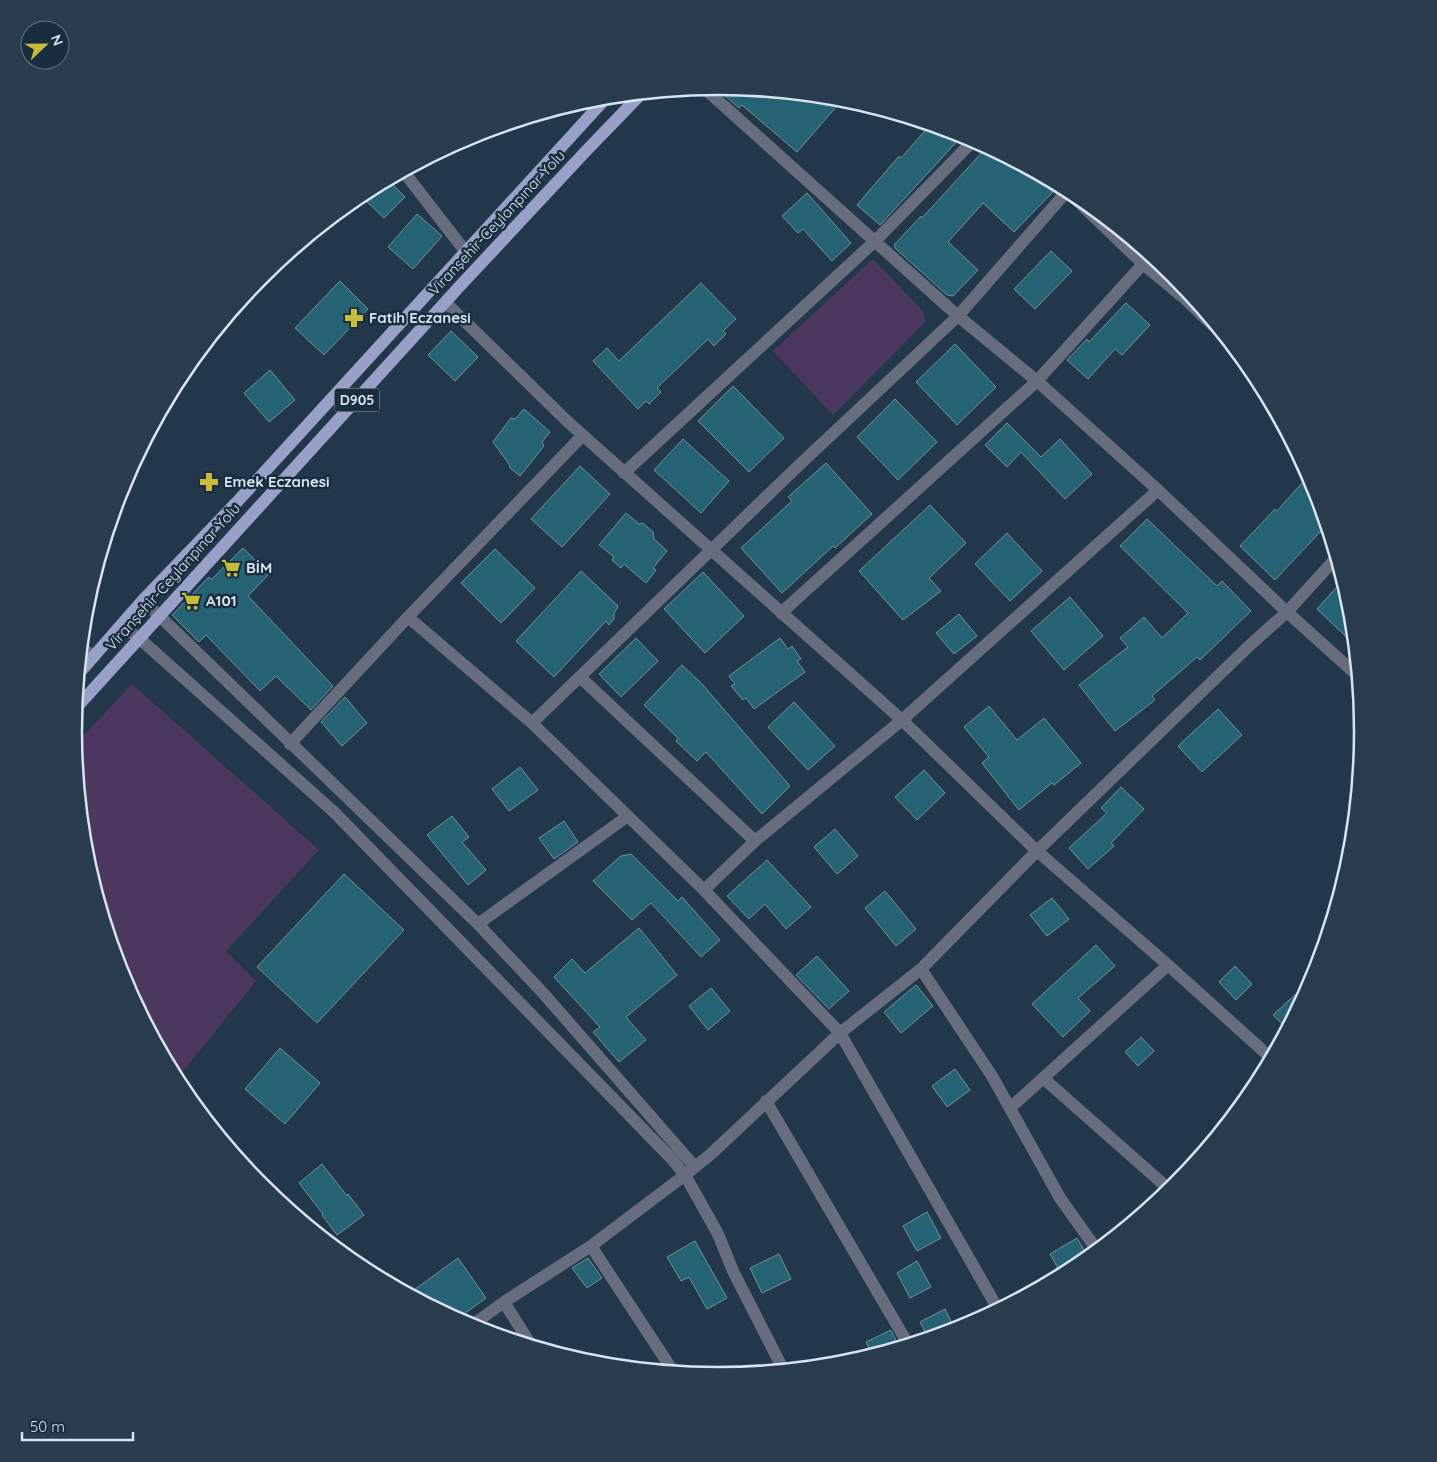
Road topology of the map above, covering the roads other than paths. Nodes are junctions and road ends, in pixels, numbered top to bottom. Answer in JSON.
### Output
{"nodes":[{"id":1,"x":712,"y":95,"type":"edge"},
{"id":2,"x":635,"y":100,"type":"edge"},
{"id":3,"x":598,"y":106,"type":"edge"},
{"id":4,"x":968,"y":146,"type":"edge"},
{"id":5,"x":408,"y":177,"type":"edge"},
{"id":6,"x":1062,"y":196,"type":"edge"},
{"id":7,"x":1099,"y":221,"type":"edge"},
{"id":8,"x":874,"y":242,"type":"junction"},
{"id":9,"x":465,"y":251,"type":"junction"},
{"id":10,"x":1143,"y":264,"type":"junction"},
{"id":11,"x":1171,"y":285,"type":"edge"},
{"id":12,"x":446,"y":303,"type":"junction"},
{"id":13,"x":958,"y":316,"type":"junction"},
{"id":14,"x":1037,"y":381,"type":"junction"},
{"id":15,"x":583,"y":435,"type":"junction"},
{"id":16,"x":624,"y":473,"type":"junction"},
{"id":17,"x":1158,"y":490,"type":"junction"},
{"id":18,"x":711,"y":550,"type":"junction"},
{"id":19,"x":1332,"y":562,"type":"edge"},
{"id":20,"x":143,"y":600,"type":"junction"},
{"id":21,"x":1287,"y":612,"type":"junction"},
{"id":22,"x":781,"y":613,"type":"junction"},
{"id":23,"x":159,"y":616,"type":"junction"},
{"id":24,"x":408,"y":617,"type":"junction"},
{"id":25,"x":121,"y":625,"type":"junction"},
{"id":26,"x":140,"y":639,"type":"junction"},
{"id":27,"x":88,"y":652,"type":"edge"},
{"id":28,"x":94,"y":657,"type":"junction"},
{"id":29,"x":86,"y":665,"type":"edge"},
{"id":30,"x":1351,"y":670,"type":"edge"},
{"id":31,"x":580,"y":677,"type":"junction"},
{"id":32,"x":83,"y":700,"type":"edge"},
{"id":33,"x":902,"y":720,"type":"junction"},
{"id":34,"x":532,"y":723,"type":"junction"},
{"id":35,"x":290,"y":744,"type":"junction"},
{"id":36,"x":628,"y":816,"type":"junction"},
{"id":37,"x":755,"y":841,"type":"junction"},
{"id":38,"x":1037,"y":851,"type":"junction"},
{"id":39,"x":704,"y":890,"type":"junction"},
{"id":40,"x":478,"y":924,"type":"junction"},
{"id":41,"x":1168,"y":965,"type":"junction"},
{"id":42,"x":921,"y":969,"type":"junction"},
{"id":43,"x":840,"y":1033,"type":"junction"},
{"id":44,"x":1266,"y":1054,"type":"edge"},
{"id":45,"x":1043,"y":1078,"type":"junction"},
{"id":46,"x":766,"y":1101,"type":"junction"},
{"id":47,"x":1010,"y":1108,"type":"junction"},
{"id":48,"x":690,"y":1171,"type":"junction"},
{"id":49,"x":1164,"y":1185,"type":"edge"},
{"id":50,"x":1093,"y":1245,"type":"edge"},
{"id":51,"x":591,"y":1246,"type":"junction"},
{"id":52,"x":504,"y":1302,"type":"junction"},
{"id":53,"x":995,"y":1303,"type":"edge"},
{"id":54,"x":479,"y":1320,"type":"edge"},
{"id":55,"x":526,"y":1336,"type":"edge"},
{"id":56,"x":905,"y":1338,"type":"edge"},
{"id":57,"x":780,"y":1364,"type":"edge"},
{"id":58,"x":669,"y":1365,"type":"edge"}],
"edges":[{"from":1,"to":8,"type":"street"},
{"from":2,"to":12,"type":"main road","name":"Viranşehir-Ceylanpınar Yolu","number":"D905"},
{"from":3,"to":9,"type":"main road","name":"Viranşehir-Ceylanpınar Yolu","number":"D905"},
{"from":4,"to":8,"type":"street"},
{"from":5,"to":9,"type":"street"},
{"from":6,"to":13,"type":"street"},
{"from":7,"to":10,"type":"street"},
{"from":8,"to":13,"type":"street"},
{"from":8,"to":16,"type":"street"},
{"from":9,"to":20,"type":"main road","name":"Viranşehir-Ceylanpınar Yolu","number":"D905"},
{"from":10,"to":11,"type":"street"},
{"from":10,"to":14,"type":"street"},
{"from":12,"to":15,"type":"street"},
{"from":12,"to":23,"type":"main road","name":"Viranşehir-Ceylanpınar Yolu","number":"D905"},
{"from":13,"to":14,"type":"street"},
{"from":13,"to":18,"type":"street"},
{"from":14,"to":17,"type":"street"},
{"from":14,"to":22,"type":"street"},
{"from":15,"to":16,"type":"street"},
{"from":15,"to":24,"type":"street"},
{"from":16,"to":18,"type":"street"},
{"from":17,"to":21,"type":"street"},
{"from":17,"to":33,"type":"street"},
{"from":18,"to":22,"type":"street"},
{"from":18,"to":31,"type":"street"},
{"from":19,"to":21,"type":"street"},
{"from":20,"to":23,"type":"street"},
{"from":20,"to":25,"type":"main road","name":"Viranşehir-Ceylanpınar Yolu","number":"D905"},
{"from":21,"to":30,"type":"street"},
{"from":21,"to":38,"type":"street"},
{"from":22,"to":33,"type":"street"},
{"from":23,"to":26,"type":"main road","name":"Viranşehir-Ceylanpınar Yolu","number":"D905"},
{"from":23,"to":35,"type":"street"},
{"from":24,"to":34,"type":"street"},
{"from":24,"to":35,"type":"street"},
{"from":25,"to":26,"type":"street"},
{"from":25,"to":28,"type":"main road","name":"Viranşehir-Ceylanpınar Yolu","number":"D905"},
{"from":26,"to":32,"type":"main road","name":"Viranşehir-Ceylanpınar Yolu","number":"D905"},
{"from":26,"to":48,"type":"street"},
{"from":27,"to":28,"type":"street"},
{"from":28,"to":29,"type":"main road","name":"Viranşehir-Ceylanpınar Yolu","number":"D905"},
{"from":31,"to":34,"type":"street"},
{"from":31,"to":37,"type":"street"},
{"from":33,"to":37,"type":"street"},
{"from":33,"to":38,"type":"street"},
{"from":34,"to":36,"type":"street"},
{"from":35,"to":40,"type":"street"},
{"from":36,"to":39,"type":"street"},
{"from":36,"to":40,"type":"street"},
{"from":37,"to":39,"type":"street"},
{"from":38,"to":41,"type":"street"},
{"from":38,"to":42,"type":"street"},
{"from":39,"to":43,"type":"street"},
{"from":40,"to":48,"type":"street"},
{"from":41,"to":44,"type":"street"},
{"from":41,"to":45,"type":"street"},
{"from":42,"to":43,"type":"street"},
{"from":42,"to":47,"type":"street"},
{"from":43,"to":46,"type":"street"},
{"from":43,"to":53,"type":"street"},
{"from":45,"to":47,"type":"street"},
{"from":45,"to":49,"type":"street"},
{"from":46,"to":48,"type":"street"},
{"from":46,"to":56,"type":"street"},
{"from":47,"to":50,"type":"street"},
{"from":48,"to":51,"type":"street"},
{"from":48,"to":57,"type":"street"},
{"from":51,"to":52,"type":"street"},
{"from":51,"to":58,"type":"street"},
{"from":52,"to":54,"type":"street"},
{"from":52,"to":55,"type":"street"}]}
